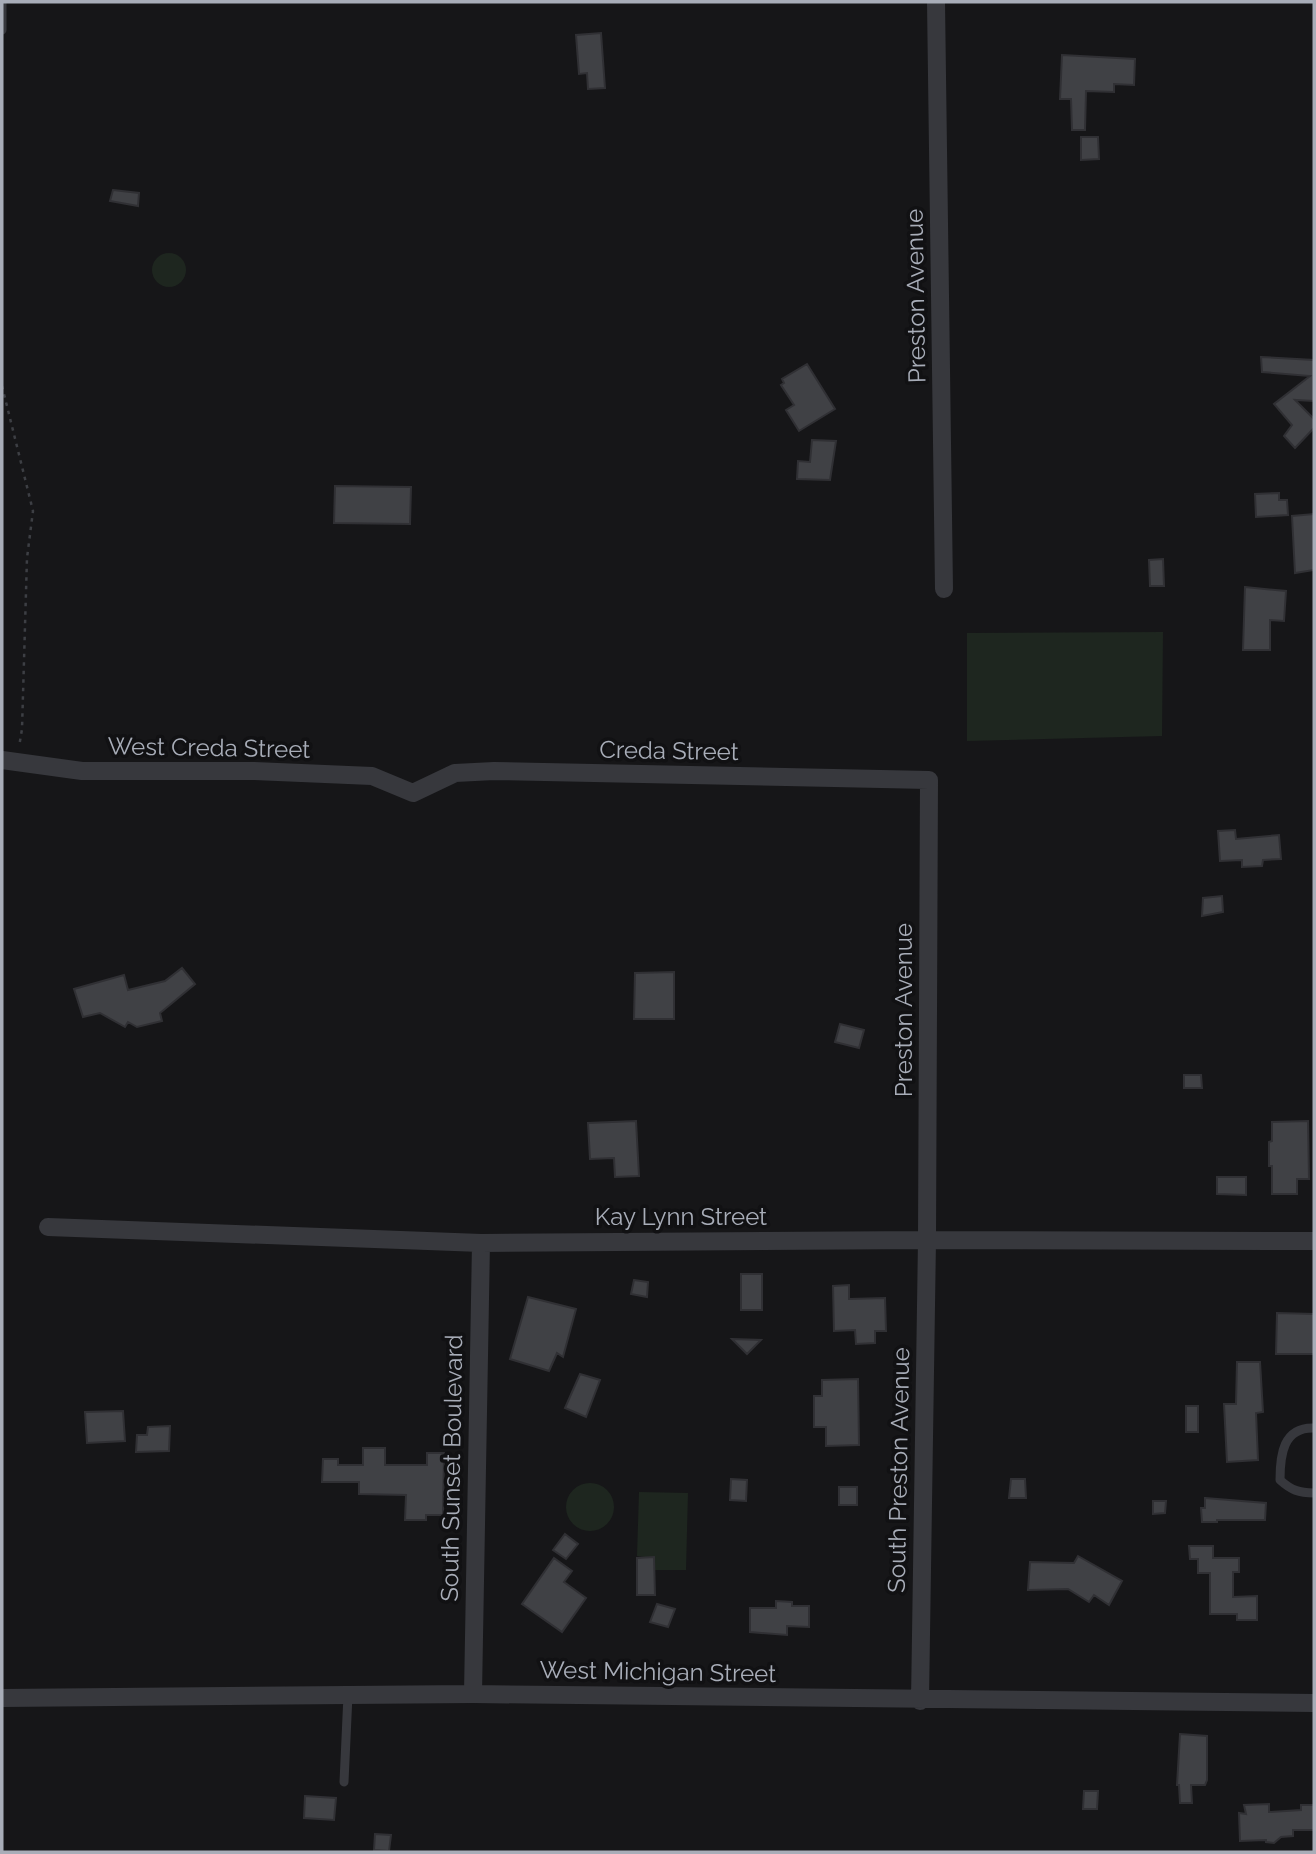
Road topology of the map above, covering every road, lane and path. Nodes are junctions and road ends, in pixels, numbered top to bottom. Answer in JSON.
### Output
{"nodes":[{"id":1,"x":2,"y":2,"type":"edge"},
{"id":2,"x":936,"y":2,"type":"edge"},
{"id":3,"x":2,"y":30,"type":"edge"},
{"id":4,"x":2,"y":386,"type":"edge"},
{"id":5,"x":944,"y":589,"type":"dead end"},
{"id":6,"x":9,"y":760,"type":"edge"},
{"id":7,"x":929,"y":780,"type":"joint"},
{"id":8,"x":413,"y":793,"type":"joint"},
{"id":9,"x":48,"y":1227,"type":"dead end"},
{"id":10,"x":927,"y":1240,"type":"junction"},
{"id":11,"x":1314,"y":1241,"type":"edge"},
{"id":12,"x":481,"y":1243,"type":"junction"},
{"id":13,"x":1314,"y":1427,"type":"edge"},
{"id":14,"x":1314,"y":1493,"type":"edge"},
{"id":15,"x":473,"y":1694,"type":"junction"},
{"id":16,"x":348,"y":1695,"type":"junction"},
{"id":17,"x":2,"y":1698,"type":"edge"},
{"id":18,"x":920,"y":1700,"type":"junction"},
{"id":19,"x":1314,"y":1703,"type":"edge"},
{"id":20,"x":344,"y":1782,"type":"dead end"}],
"edges":[{"from":1,"to":3,"type":"lane"},
{"from":2,"to":5,"type":"street","name":"Preston Avenue"},
{"from":4,"to":6,"type":"path"},
{"from":6,"to":8,"type":"street","name":"West Creda Street"},
{"from":7,"to":8,"type":"street","name":"Creda Street"},
{"from":7,"to":10,"type":"street","name":"Preston Avenue"},
{"from":9,"to":12,"type":"street","name":"Kay Lynn Street"},
{"from":10,"to":11,"type":"street","name":"Kay Lynn Street"},
{"from":10,"to":12,"type":"street","name":"Kay Lynn Street"},
{"from":10,"to":18,"type":"street","name":"South Preston Avenue"},
{"from":12,"to":15,"type":"street","name":"South Sunset Boulevard"},
{"from":13,"to":14,"type":"lane"},
{"from":15,"to":16,"type":"street","name":"West Michigan Street"},
{"from":15,"to":18,"type":"street","name":"West Michigan Street"},
{"from":16,"to":17,"type":"street","name":"West Michigan Street"},
{"from":16,"to":20,"type":"lane"},
{"from":18,"to":19,"type":"street","name":"West Michigan Street"}]}
